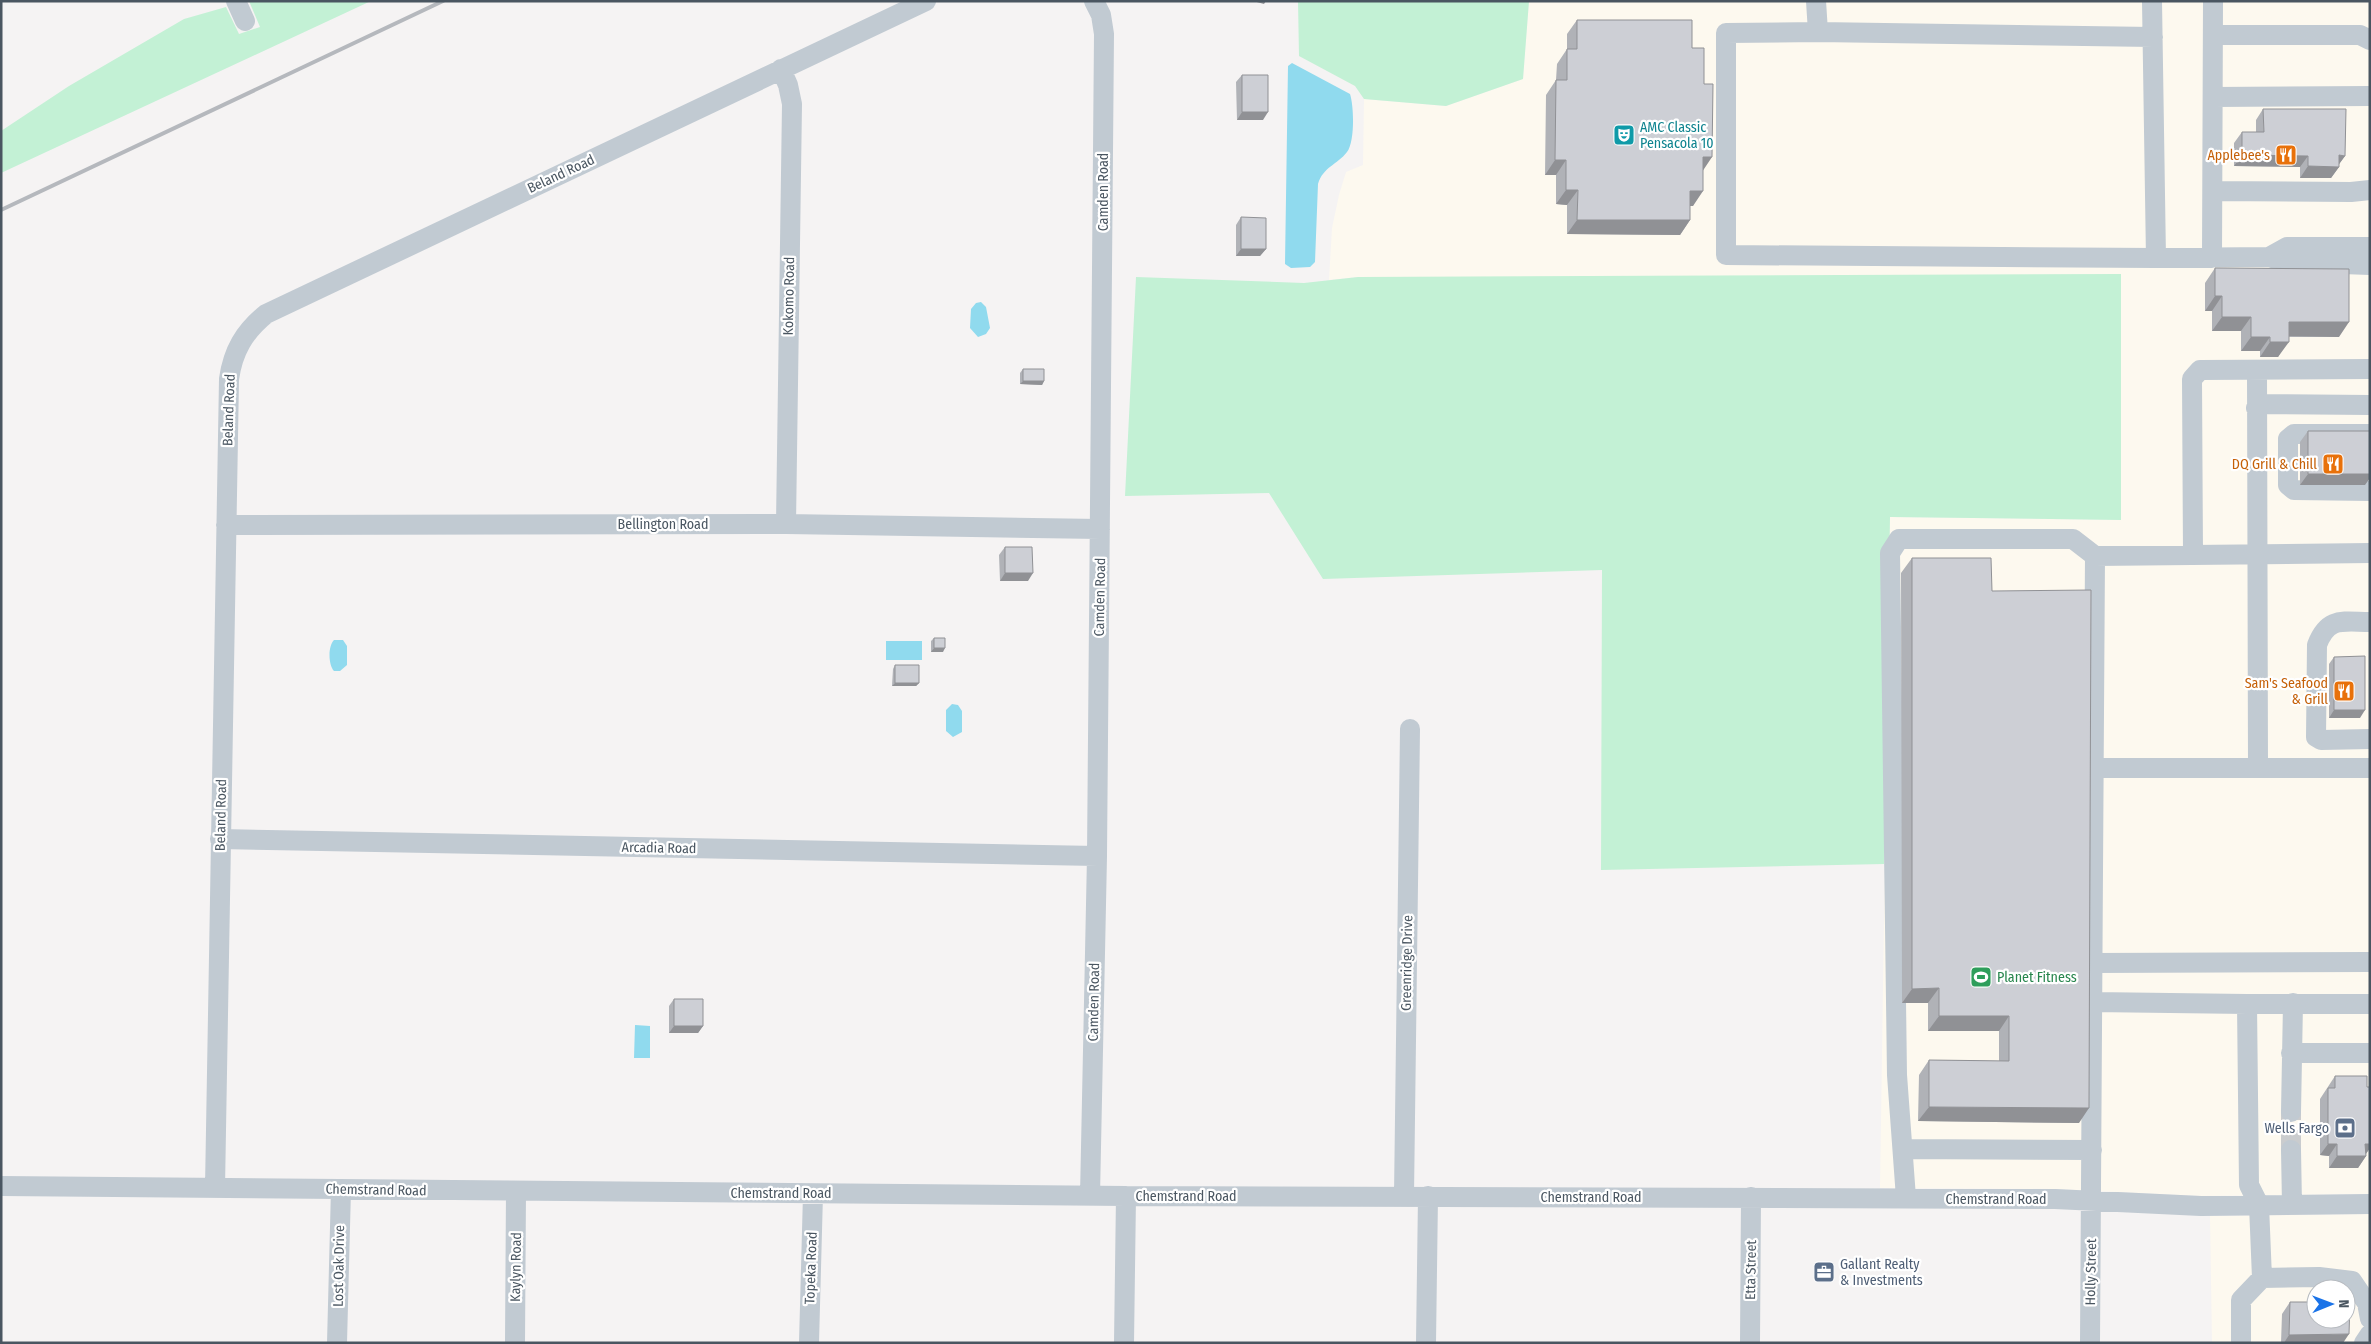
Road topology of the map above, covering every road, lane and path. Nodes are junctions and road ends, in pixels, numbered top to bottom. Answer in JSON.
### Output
{"nodes":[{"id":1,"x":236,"y":1,"type":"edge"},
{"id":2,"x":926,"y":1,"type":"edge"},
{"id":3,"x":1094,"y":1,"type":"edge"},
{"id":4,"x":1816,"y":1,"type":"edge"},
{"id":5,"x":2152,"y":1,"type":"edge"},
{"id":6,"x":2213,"y":1,"type":"edge"},
{"id":7,"x":245,"y":21,"type":"dead end"},
{"id":8,"x":1818,"y":32,"type":"junction"},
{"id":9,"x":2213,"y":35,"type":"junction"},
{"id":10,"x":2153,"y":37,"type":"junction"},
{"id":11,"x":2370,"y":40,"type":"edge"},
{"id":12,"x":781,"y":69,"type":"junction"},
{"id":13,"x":2370,"y":96,"type":"edge"},
{"id":14,"x":2213,"y":97,"type":"junction"},
{"id":15,"x":2370,"y":190,"type":"edge"},
{"id":16,"x":2213,"y":191,"type":"junction"},
{"id":17,"x":2370,"y":247,"type":"edge"},
{"id":18,"x":2269,"y":257,"type":"junction"},
{"id":19,"x":2156,"y":258,"type":"junction"},
{"id":20,"x":2212,"y":258,"type":"junction"},
{"id":21,"x":2370,"y":265,"type":"edge"},
{"id":22,"x":2370,"y":370,"type":"edge"},
{"id":23,"x":2257,"y":371,"type":"junction"},
{"id":24,"x":2370,"y":405,"type":"edge"},
{"id":25,"x":2256,"y":408,"type":"junction"},
{"id":26,"x":2370,"y":434,"type":"edge"},
{"id":27,"x":2370,"y":491,"type":"edge"},
{"id":28,"x":786,"y":524,"type":"junction"},
{"id":29,"x":226,"y":525,"type":"junction"},
{"id":30,"x":1100,"y":529,"type":"junction"},
{"id":31,"x":2370,"y":553,"type":"edge"},
{"id":32,"x":2258,"y":554,"type":"junction"},
{"id":33,"x":2193,"y":555,"type":"junction"},
{"id":34,"x":2095,"y":556,"type":"junction"},
{"id":35,"x":2370,"y":622,"type":"edge"},
{"id":36,"x":1410,"y":729,"type":"dead end"},
{"id":37,"x":2316,"y":737,"type":"junction"},
{"id":38,"x":2370,"y":739,"type":"edge"},
{"id":39,"x":2094,"y":768,"type":"junction"},
{"id":40,"x":2258,"y":768,"type":"junction"},
{"id":41,"x":2310,"y":768,"type":"junction"},
{"id":42,"x":2370,"y":768,"type":"edge"},
{"id":43,"x":220,"y":839,"type":"junction"},
{"id":44,"x":1097,"y":856,"type":"junction"},
{"id":45,"x":2093,"y":962,"type":"junction"},
{"id":46,"x":2370,"y":962,"type":"edge"},
{"id":47,"x":2093,"y":1002,"type":"junction"},
{"id":48,"x":2292,"y":1003,"type":"junction"},
{"id":49,"x":2247,"y":1004,"type":"junction"},
{"id":50,"x":2370,"y":1004,"type":"edge"},
{"id":51,"x":2291,"y":1053,"type":"junction"},
{"id":52,"x":2370,"y":1053,"type":"edge"},
{"id":53,"x":2291,"y":1112,"type":"tunnel mouth"},
{"id":54,"x":1903,"y":1149,"type":"junction"},
{"id":55,"x":2092,"y":1150,"type":"junction"},
{"id":56,"x":2291,"y":1150,"type":"tunnel mouth"},
{"id":57,"x":1,"y":1186,"type":"edge"},
{"id":58,"x":215,"y":1188,"type":"junction"},
{"id":59,"x":341,"y":1190,"type":"junction"},
{"id":60,"x":516,"y":1191,"type":"junction"},
{"id":61,"x":813,"y":1194,"type":"junction"},
{"id":62,"x":1090,"y":1196,"type":"junction"},
{"id":63,"x":1126,"y":1196,"type":"junction"},
{"id":64,"x":1404,"y":1196,"type":"junction"},
{"id":65,"x":1428,"y":1196,"type":"junction"},
{"id":66,"x":1751,"y":1197,"type":"junction"},
{"id":67,"x":1906,"y":1198,"type":"junction"},
{"id":68,"x":2092,"y":1202,"type":"junction"},
{"id":69,"x":2370,"y":1204,"type":"edge"},
{"id":70,"x":2259,"y":1205,"type":"junction"},
{"id":71,"x":2292,"y":1205,"type":"junction"},
{"id":72,"x":2262,"y":1278,"type":"junction"},
{"id":73,"x":2370,"y":1319,"type":"edge"},
{"id":74,"x":2370,"y":1334,"type":"edge"},
{"id":75,"x":337,"y":1343,"type":"edge"},
{"id":76,"x":515,"y":1343,"type":"edge"},
{"id":77,"x":809,"y":1343,"type":"edge"},
{"id":78,"x":1124,"y":1343,"type":"edge"},
{"id":79,"x":1426,"y":1343,"type":"edge"},
{"id":80,"x":1750,"y":1343,"type":"edge"},
{"id":81,"x":2090,"y":1343,"type":"edge"},
{"id":82,"x":2241,"y":1343,"type":"edge"},
{"id":83,"x":2364,"y":1343,"type":"edge"}],
"edges":[{"from":1,"to":7,"type":"street"},
{"from":2,"to":12,"type":"street","name":"Beland Road"},
{"from":3,"to":30,"type":"street","name":"Camden Road"},
{"from":4,"to":8,"type":"street"},
{"from":5,"to":10,"type":"street"},
{"from":6,"to":9,"type":"street"},
{"from":8,"to":10,"type":"street"},
{"from":8,"to":19,"type":"street"},
{"from":9,"to":11,"type":"street"},
{"from":9,"to":14,"type":"street"},
{"from":10,"to":19,"type":"street"},
{"from":12,"to":28,"type":"street","name":"Kokomo Road"},
{"from":12,"to":29,"type":"street","name":"Beland Road"},
{"from":13,"to":14,"type":"street"},
{"from":14,"to":16,"type":"street"},
{"from":15,"to":16,"type":"street"},
{"from":16,"to":20,"type":"street"},
{"from":17,"to":18,"type":"street"},
{"from":18,"to":20,"type":"street"},
{"from":18,"to":21,"type":"street"},
{"from":19,"to":20,"type":"street"},
{"from":22,"to":23,"type":"street"},
{"from":23,"to":25,"type":"street"},
{"from":23,"to":33,"type":"street"},
{"from":24,"to":25,"type":"street"},
{"from":25,"to":32,"type":"street"},
{"from":26,"to":27,"type":"street"},
{"from":28,"to":29,"type":"street","name":"Bellington Road"},
{"from":28,"to":30,"type":"street","name":"Bellington Road"},
{"from":29,"to":43,"type":"street","name":"Beland Road"},
{"from":30,"to":44,"type":"street","name":"Camden Road"},
{"from":31,"to":32,"type":"street"},
{"from":32,"to":33,"type":"street"},
{"from":32,"to":40,"type":"street"},
{"from":33,"to":34,"type":"street"},
{"from":34,"to":39,"type":"street","name":"Holly Street"},
{"from":34,"to":54,"type":"street"},
{"from":35,"to":37,"type":"street"},
{"from":36,"to":64,"type":"street","name":"Greenridge Drive"},
{"from":37,"to":38,"type":"street"},
{"from":37,"to":41,"type":"street"},
{"from":39,"to":40,"type":"street"},
{"from":39,"to":45,"type":"street","name":"Holly Street"},
{"from":40,"to":41,"type":"street"},
{"from":41,"to":42,"type":"street"},
{"from":43,"to":44,"type":"street","name":"Arcadia Road"},
{"from":43,"to":58,"type":"street","name":"Beland Road"},
{"from":44,"to":62,"type":"street","name":"Camden Road"},
{"from":45,"to":46,"type":"street"},
{"from":45,"to":47,"type":"street","name":"Holly Street"},
{"from":47,"to":49,"type":"street"},
{"from":47,"to":55,"type":"street","name":"Holly Street"},
{"from":48,"to":49,"type":"street"},
{"from":48,"to":50,"type":"street"},
{"from":48,"to":51,"type":"street"},
{"from":49,"to":70,"type":"street"},
{"from":51,"to":52,"type":"street"},
{"from":51,"to":53,"type":"street"},
{"from":54,"to":55,"type":"street"},
{"from":54,"to":67,"type":"street"},
{"from":55,"to":68,"type":"street","name":"Holly Street"},
{"from":56,"to":71,"type":"street"},
{"from":57,"to":58,"type":"street","name":"Chemstrand Road"},
{"from":58,"to":59,"type":"street","name":"Chemstrand Road"},
{"from":59,"to":60,"type":"street","name":"Chemstrand Road"},
{"from":59,"to":75,"type":"street","name":"Lost Oak Drive"},
{"from":60,"to":61,"type":"street","name":"Chemstrand Road"},
{"from":60,"to":76,"type":"street","name":"Kaylyn Road"},
{"from":61,"to":62,"type":"street","name":"Chemstrand Road"},
{"from":61,"to":77,"type":"street","name":"Topeka Road"},
{"from":62,"to":63,"type":"street","name":"Chemstrand Road"},
{"from":63,"to":64,"type":"street","name":"Chemstrand Road"},
{"from":63,"to":78,"type":"street"},
{"from":64,"to":65,"type":"street","name":"Chemstrand Road"},
{"from":65,"to":66,"type":"street","name":"Chemstrand Road"},
{"from":65,"to":79,"type":"street"},
{"from":66,"to":67,"type":"street","name":"Chemstrand Road"},
{"from":66,"to":80,"type":"street","name":"Etta Street"},
{"from":67,"to":68,"type":"street","name":"Chemstrand Road"},
{"from":68,"to":70,"type":"street","name":"Chemstrand Road"},
{"from":68,"to":81,"type":"street","name":"Holly Street"},
{"from":69,"to":71,"type":"street","name":"Chemstrand Road"},
{"from":70,"to":71,"type":"street","name":"Chemstrand Road"},
{"from":70,"to":72,"type":"street"},
{"from":72,"to":73,"type":"street"},
{"from":72,"to":82,"type":"street"},
{"from":74,"to":83,"type":"street"}]}
